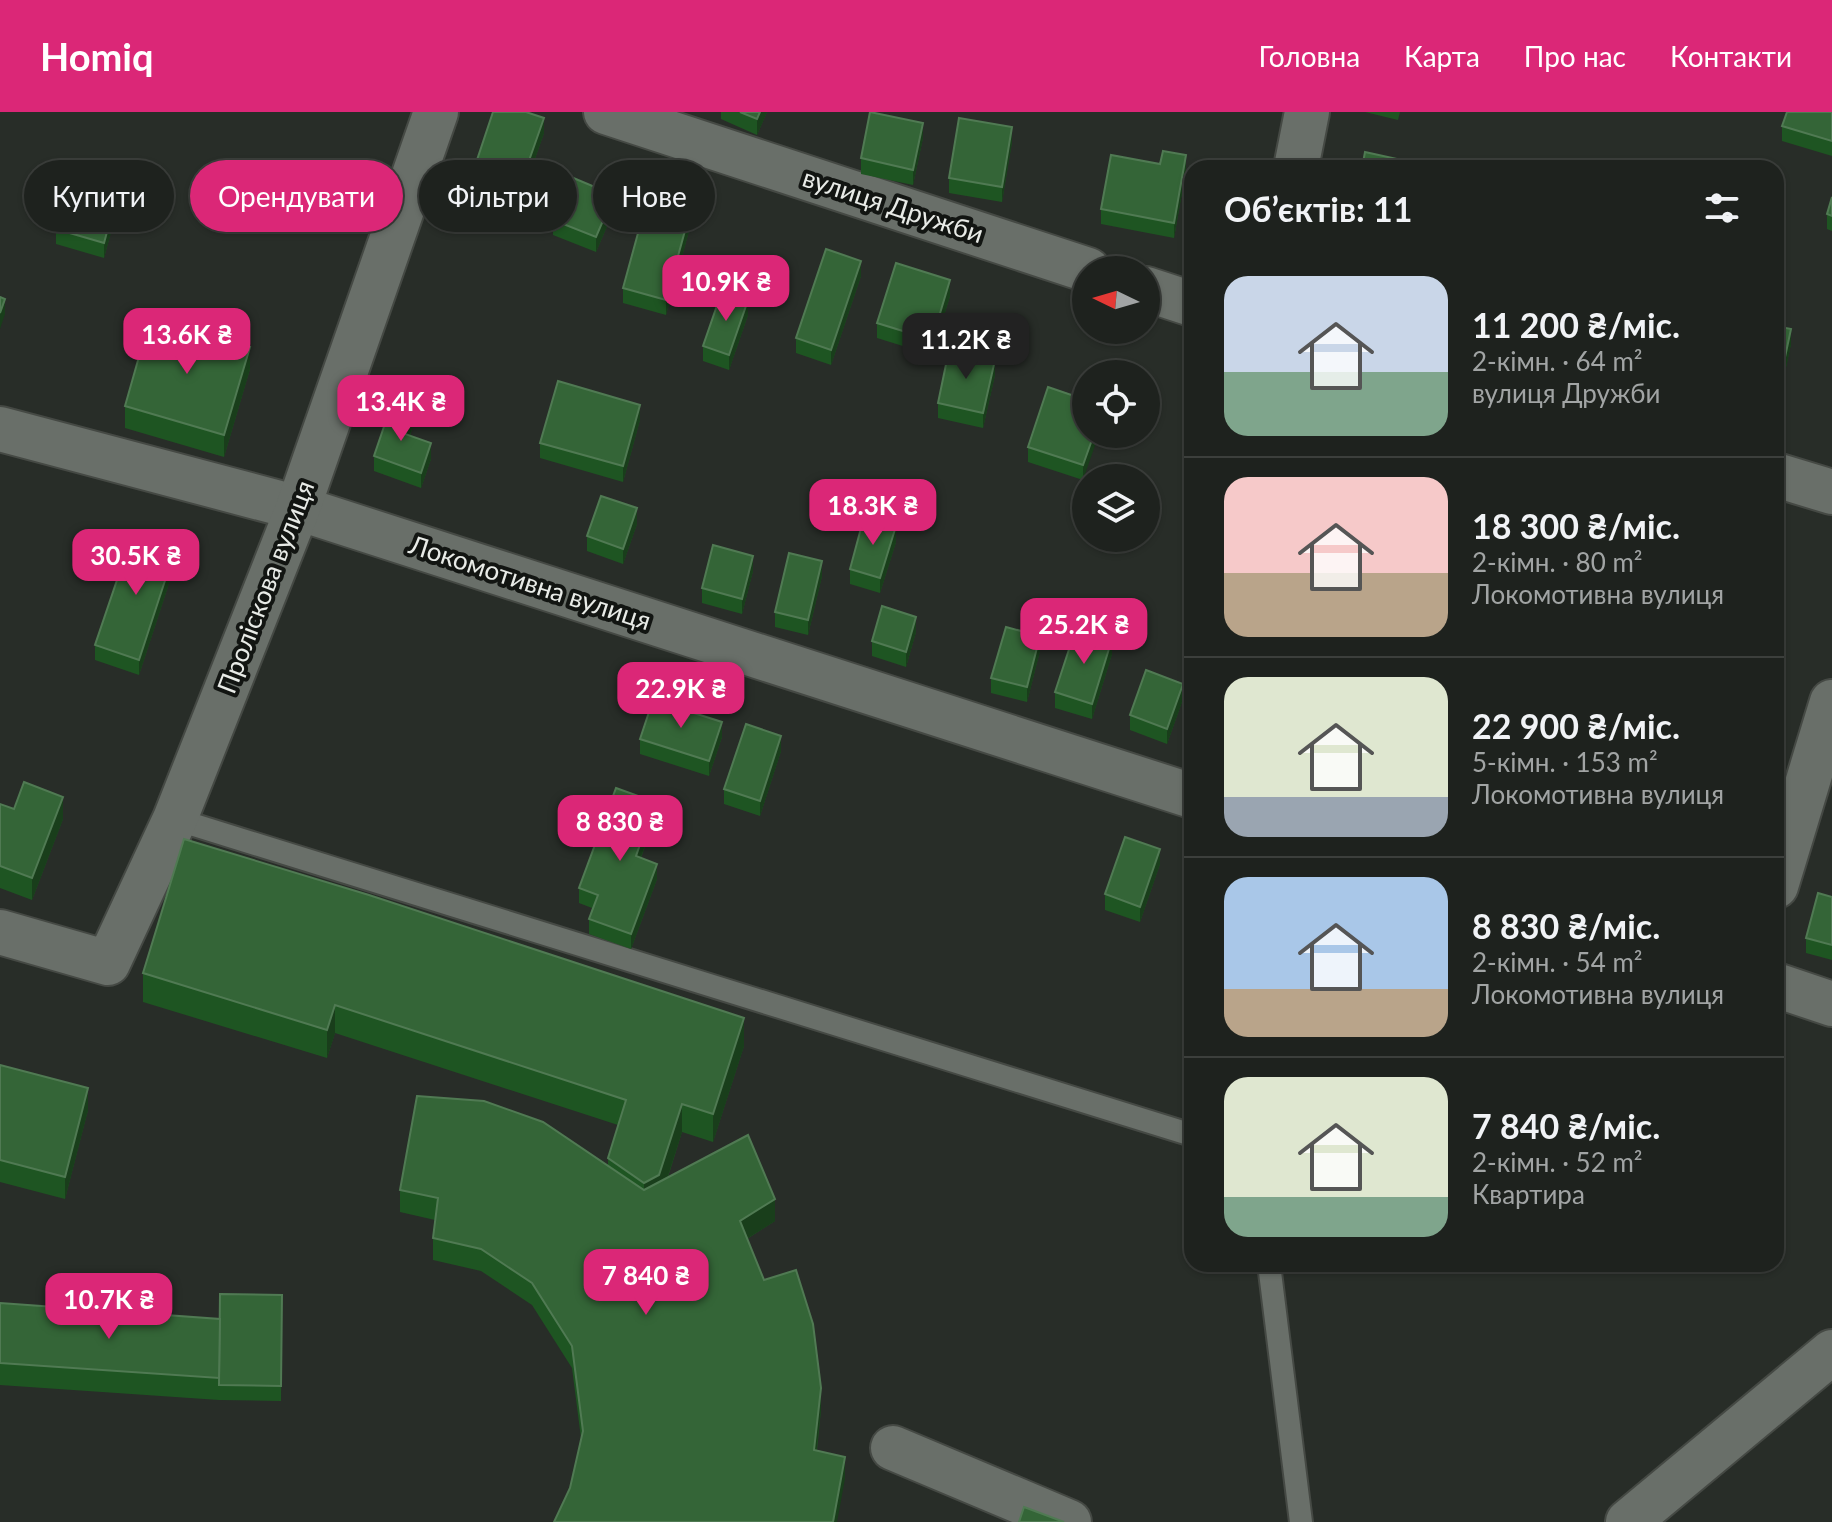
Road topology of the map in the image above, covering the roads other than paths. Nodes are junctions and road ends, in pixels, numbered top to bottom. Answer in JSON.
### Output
{"nodes":[{"id":1,"x":436,"y":112,"type":"edge"},
{"id":2,"x":606,"y":112,"type":"edge"},
{"id":3,"x":1307,"y":112,"type":"edge"},
{"id":4,"x":1298,"y":160,"type":"edge"},
{"id":5,"x":1072,"y":265,"type":"edge"},
{"id":6,"x":1160,"y":294,"type":"edge"},
{"id":7,"x":1184,"y":301,"type":"edge"},
{"id":8,"x":0,"y":429,"type":"edge"},
{"id":9,"x":1784,"y":477,"type":"edge"},
{"id":10,"x":1832,"y":492,"type":"edge"},
{"id":11,"x":298,"y":508,"type":"junction"},
{"id":12,"x":1832,"y":702,"type":"edge"},
{"id":13,"x":1184,"y":793,"type":"edge"},
{"id":14,"x":175,"y":819,"type":"junction"},
{"id":15,"x":1784,"y":860,"type":"edge"},
{"id":16,"x":0,"y":932,"type":"edge"},
{"id":17,"x":1784,"y":988,"type":"edge"},
{"id":18,"x":1832,"y":1004,"type":"edge"},
{"id":19,"x":1184,"y":1133,"type":"edge"},
{"id":20,"x":1270,"y":1272,"type":"edge"},
{"id":21,"x":1832,"y":1352,"type":"edge"},
{"id":22,"x":893,"y":1448,"type":"dead end"},
{"id":23,"x":1069,"y":1522,"type":"edge"},
{"id":24,"x":1301,"y":1522,"type":"edge"},
{"id":25,"x":1628,"y":1522,"type":"edge"}],
"edges":[{"from":1,"to":11,"type":"street","name":"Проліскова вулиця"},
{"from":2,"to":5,"type":"street","name":"вулиця Дружби"},
{"from":3,"to":4,"type":"street"},
{"from":6,"to":7,"type":"street"},
{"from":8,"to":11,"type":"street","name":"Локомотивна вулиця"},
{"from":9,"to":10,"type":"street"},
{"from":11,"to":13,"type":"street","name":"Локомотивна вулиця"},
{"from":11,"to":14,"type":"street","name":"Проліскова вулиця"},
{"from":12,"to":15,"type":"street"},
{"from":14,"to":16,"type":"street","name":"Проліскова вулиця"},
{"from":14,"to":19,"type":"lane"},
{"from":17,"to":18,"type":"street"},
{"from":20,"to":24,"type":"lane"},
{"from":21,"to":25,"type":"street"},
{"from":22,"to":23,"type":"street"}]}
